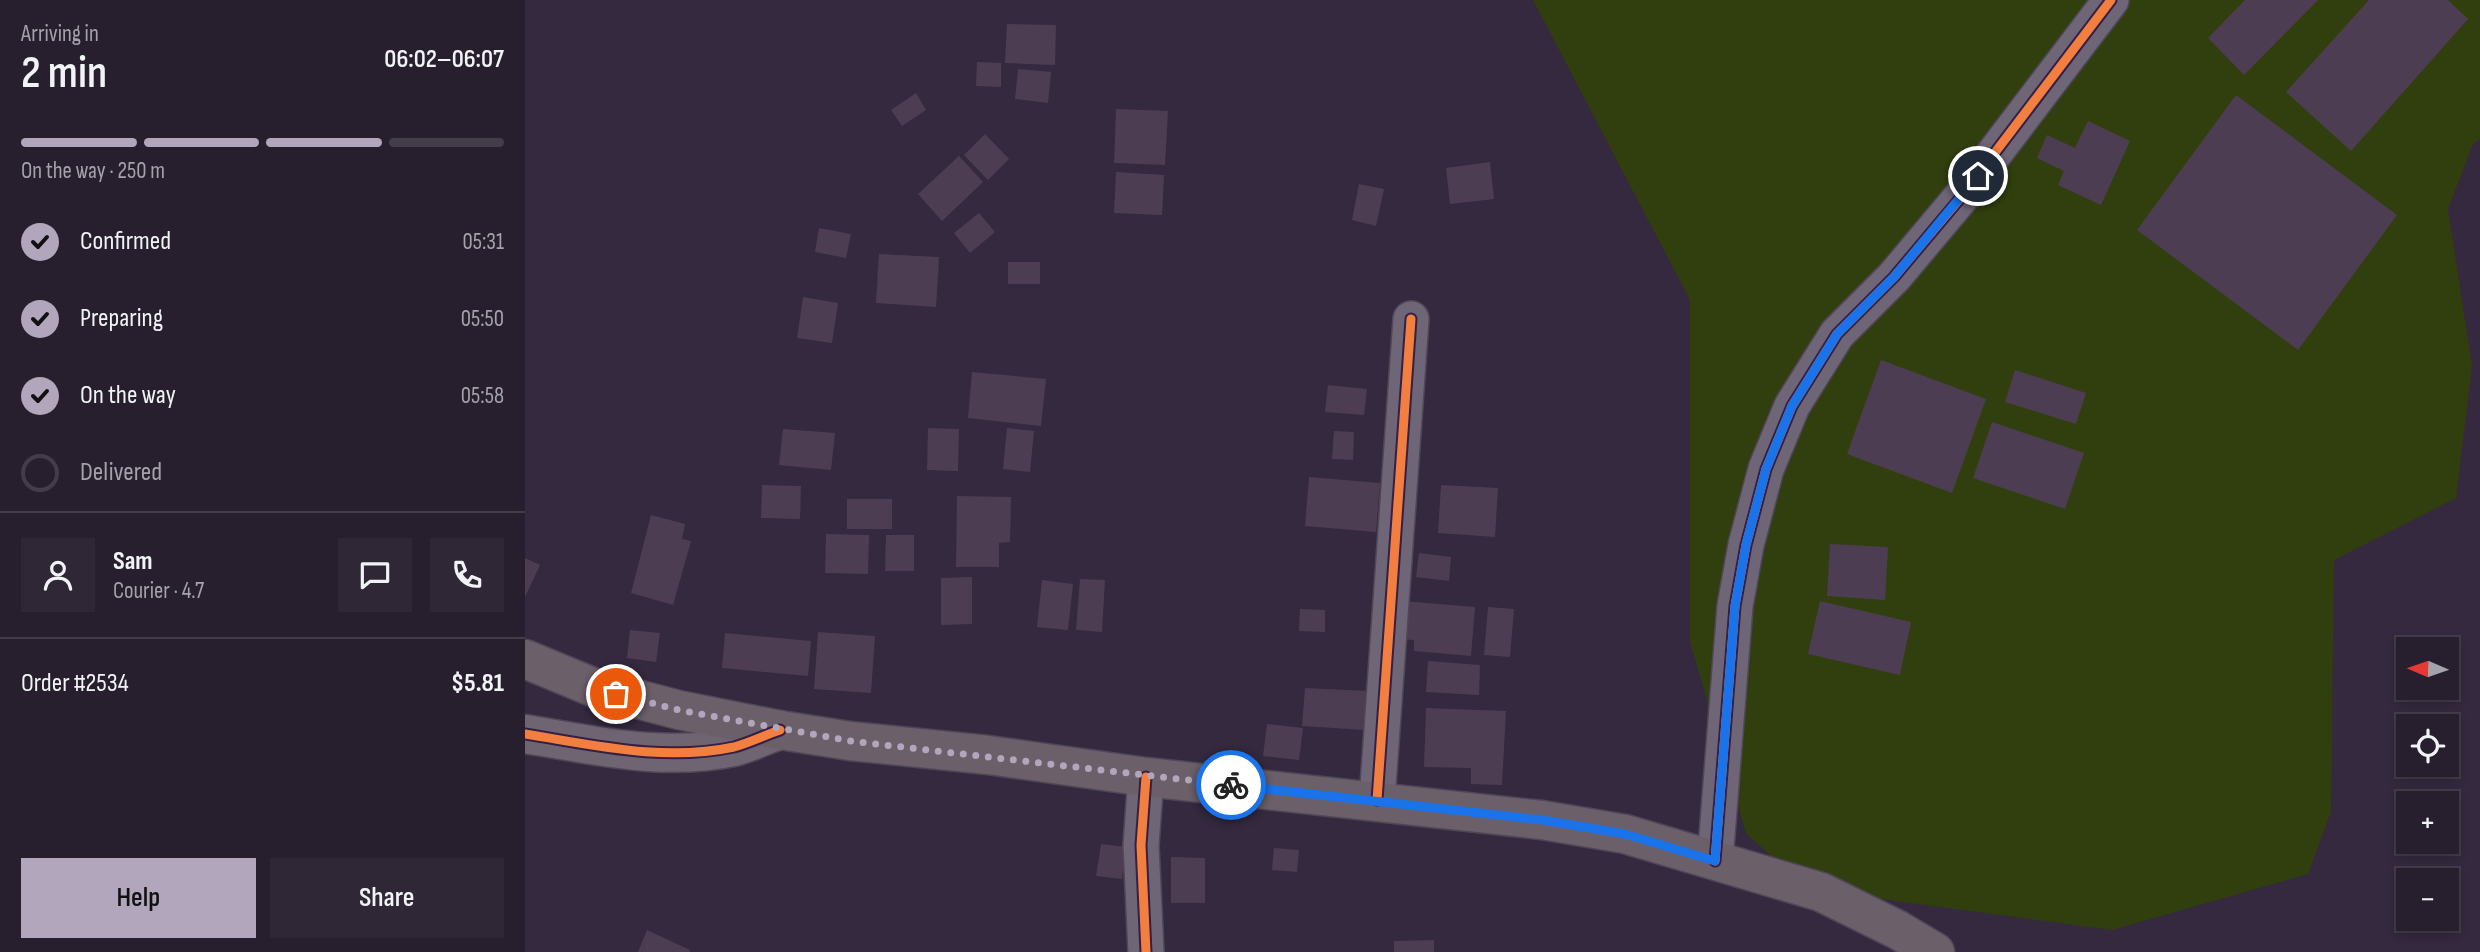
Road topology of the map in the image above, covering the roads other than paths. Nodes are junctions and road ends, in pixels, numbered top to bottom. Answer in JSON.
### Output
{"nodes":[{"id":1,"x":2111,"y":0,"type":"edge"},
{"id":2,"x":1411,"y":319,"type":"dead end"},
{"id":3,"x":525,"y":659,"type":"edge"},
{"id":4,"x":779,"y":730,"type":"junction"},
{"id":5,"x":525,"y":734,"type":"edge"},
{"id":6,"x":1146,"y":777,"type":"junction"},
{"id":7,"x":1377,"y":800,"type":"junction"},
{"id":8,"x":1715,"y":861,"type":"junction"},
{"id":9,"x":1146,"y":952,"type":"edge"},
{"id":10,"x":1935,"y":952,"type":"edge"}],
"edges":[{"from":1,"to":8,"type":"street"},
{"from":2,"to":7,"type":"street"},
{"from":3,"to":4,"type":"main road"},
{"from":4,"to":5,"type":"street"},
{"from":4,"to":6,"type":"main road"},
{"from":6,"to":7,"type":"main road"},
{"from":6,"to":9,"type":"street"},
{"from":7,"to":8,"type":"main road"},
{"from":8,"to":10,"type":"main road"}]}
